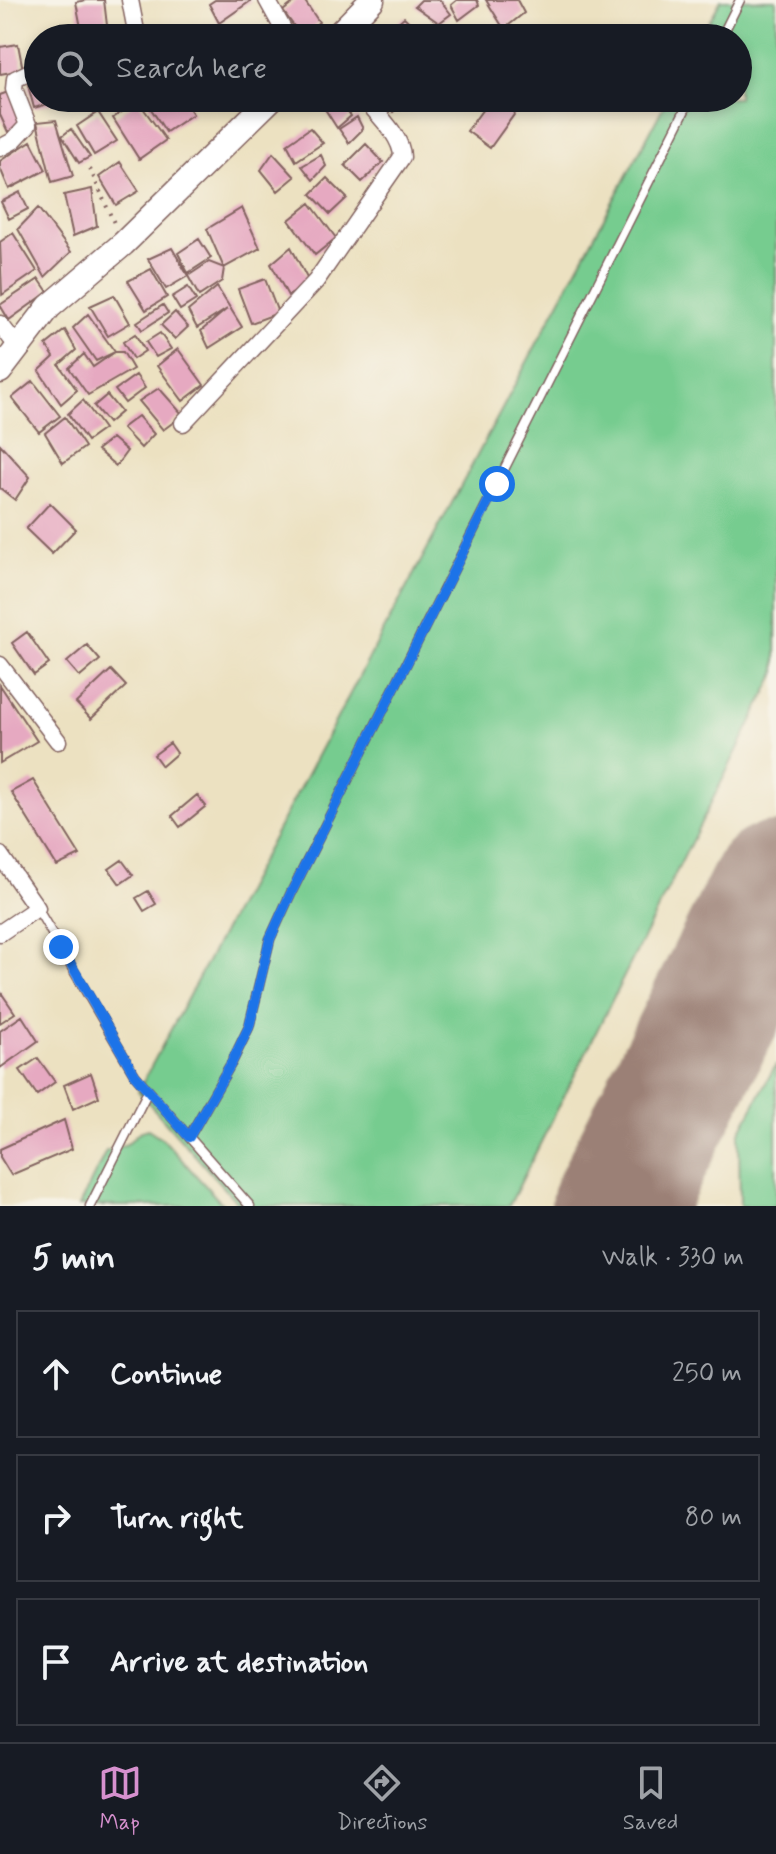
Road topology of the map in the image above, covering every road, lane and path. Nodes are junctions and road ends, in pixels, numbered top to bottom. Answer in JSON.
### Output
{"nodes":[{"id":1,"x":130,"y":0,"type":"edge"},
{"id":2,"x":267,"y":0,"type":"edge"},
{"id":3,"x":372,"y":0,"type":"edge"},
{"id":4,"x":740,"y":0,"type":"edge"},
{"id":5,"x":135,"y":24,"type":"edge"},
{"id":6,"x":280,"y":24,"type":"edge"},
{"id":7,"x":349,"y":24,"type":"edge"},
{"id":8,"x":728,"y":24,"type":"edge"},
{"id":9,"x":24,"y":75,"type":"edge"},
{"id":10,"x":258,"y":112,"type":"edge"},
{"id":11,"x":375,"y":112,"type":"edge"},
{"id":12,"x":684,"y":112,"type":"edge"},
{"id":13,"x":0,"y":148,"type":"edge"},
{"id":14,"x":90,"y":169,"type":"dead end"},
{"id":15,"x":123,"y":244,"type":"junction"},
{"id":16,"x":0,"y":324,"type":"edge"},
{"id":17,"x":17,"y":346,"type":"junction"},
{"id":18,"x":0,"y":371,"type":"edge"},
{"id":19,"x":183,"y":423,"type":"dead end"},
{"id":20,"x":0,"y":665,"type":"edge"},
{"id":21,"x":58,"y":741,"type":"dead end"},
{"id":22,"x":0,"y":855,"type":"edge"},
{"id":23,"x":37,"y":908,"type":"junction"},
{"id":24,"x":0,"y":933,"type":"edge"},
{"id":25,"x":148,"y":1091,"type":"junction"},
{"id":26,"x":189,"y":1137,"type":"junction"},
{"id":27,"x":90,"y":1206,"type":"edge"},
{"id":28,"x":250,"y":1206,"type":"edge"}],
"edges":[{"from":1,"to":5,"type":"street"},
{"from":2,"to":6,"type":"street"},
{"from":3,"to":7,"type":"main road"},
{"from":4,"to":8,"type":"lane"},
{"from":9,"to":13,"type":"street"},
{"from":10,"to":15,"type":"main road"},
{"from":11,"to":19,"type":"street"},
{"from":12,"to":26,"type":"lane"},
{"from":14,"to":15,"type":"path"},
{"from":15,"to":17,"type":"main road"},
{"from":16,"to":17,"type":"street"},
{"from":17,"to":18,"type":"main road"},
{"from":20,"to":21,"type":"street"},
{"from":22,"to":23,"type":"street"},
{"from":23,"to":24,"type":"street"},
{"from":23,"to":25,"type":"lane"},
{"from":25,"to":26,"type":"lane"},
{"from":25,"to":27,"type":"lane"},
{"from":26,"to":28,"type":"lane"}]}
